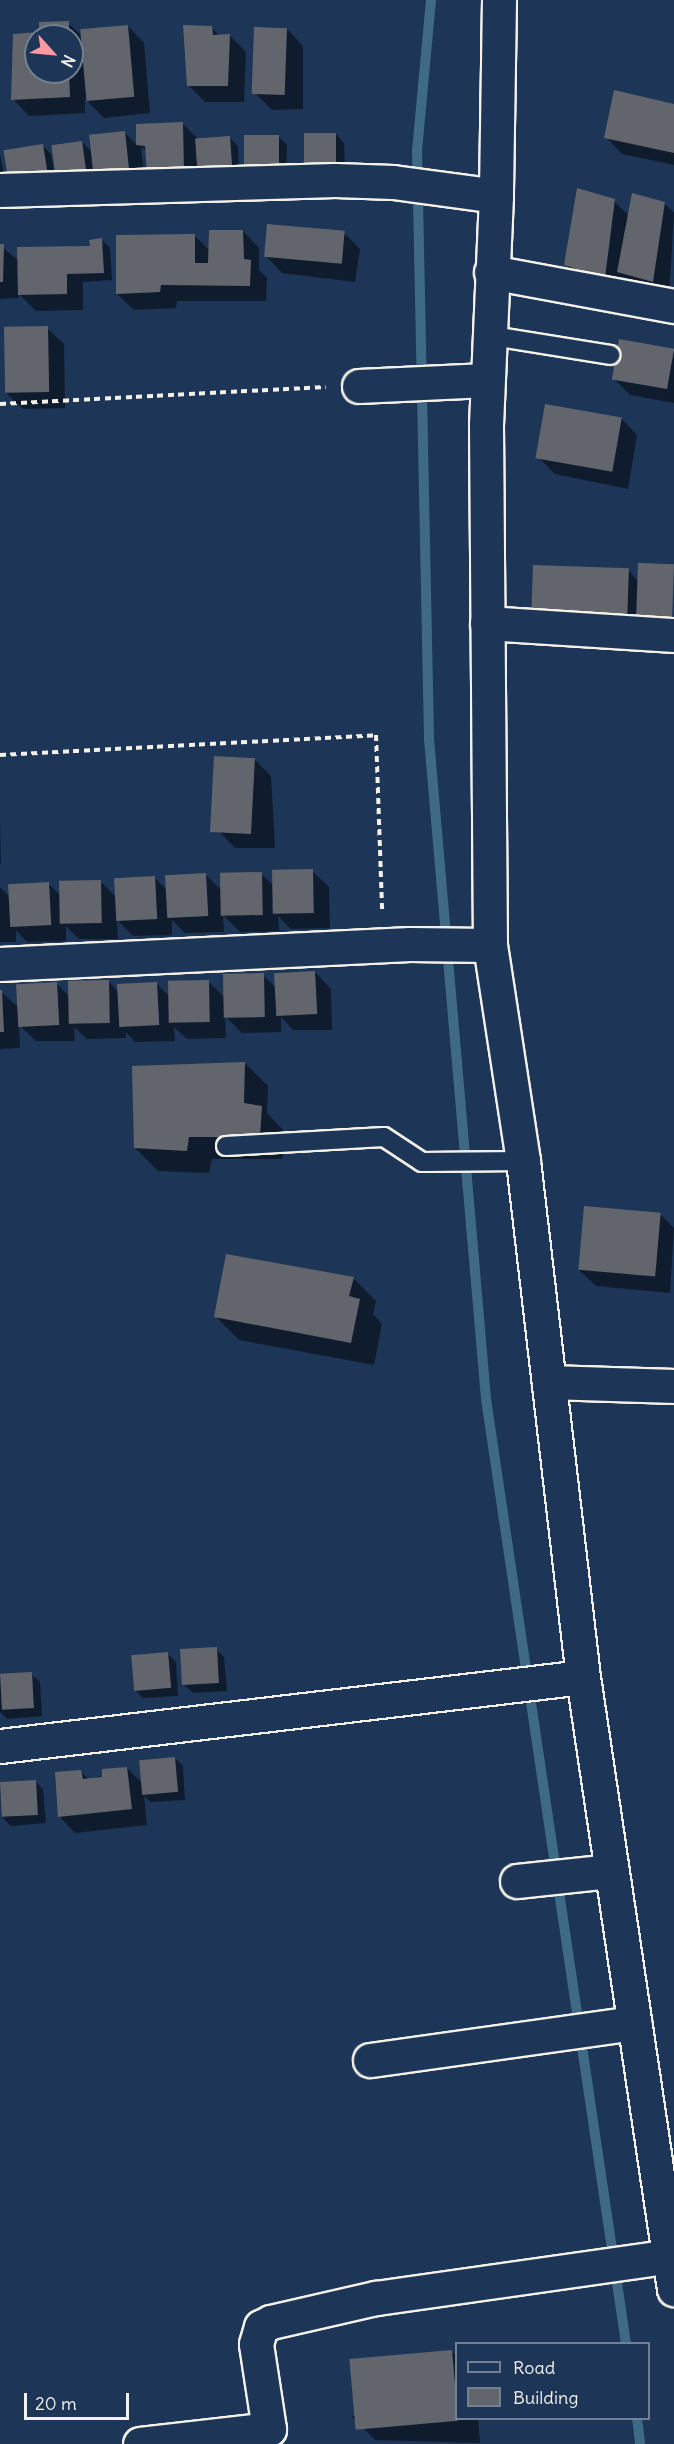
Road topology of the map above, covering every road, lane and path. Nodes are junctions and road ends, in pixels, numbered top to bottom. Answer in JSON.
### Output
{"nodes":[{"id":1,"x":499,"y":0,"type":"edge"},
{"id":2,"x":0,"y":190,"type":"edge"},
{"id":3,"x":489,"y":195,"type":"junction"},
{"id":4,"x":492,"y":272,"type":"junction"},
{"id":5,"x":674,"y":306,"type":"edge"},
{"id":6,"x":487,"y":335,"type":"junction"},
{"id":7,"x":610,"y":355,"type":"dead end"},
{"id":8,"x":485,"y":380,"type":"junction"},
{"id":9,"x":359,"y":386,"type":"joint"},
{"id":10,"x":0,"y":404,"type":"edge"},
{"id":11,"x":487,"y":623,"type":"junction"},
{"id":12,"x":674,"y":635,"type":"edge"},
{"id":13,"x":0,"y":755,"type":"edge"},
{"id":14,"x":397,"y":944,"type":"junction"},
{"id":15,"x":488,"y":945,"type":"junction"},
{"id":16,"x":0,"y":964,"type":"edge"},
{"id":17,"x":226,"y":1146,"type":"dead end"},
{"id":18,"x":514,"y":1161,"type":"junction"},
{"id":19,"x":549,"y":1382,"type":"junction"},
{"id":20,"x":674,"y":1386,"type":"edge"},
{"id":21,"x":582,"y":1677,"type":"junction"},
{"id":22,"x":0,"y":1746,"type":"edge"},
{"id":23,"x":597,"y":1872,"type":"junction"},
{"id":24,"x":517,"y":1881,"type":"dead end"},
{"id":25,"x":625,"y":2023,"type":"junction"},
{"id":26,"x":370,"y":2060,"type":"dead end"},
{"id":27,"x":655,"y":2258,"type":"junction"},
{"id":28,"x":674,"y":2289,"type":"edge"},
{"id":29,"x":270,"y":2437,"type":"edge"},
{"id":30,"x":140,"y":2444,"type":"edge"}],
"edges":[{"from":1,"to":3,"type":"street"},
{"from":2,"to":3,"type":"street"},
{"from":3,"to":4,"type":"street"},
{"from":4,"to":5,"type":"street"},
{"from":4,"to":6,"type":"street"},
{"from":6,"to":7,"type":"lane"},
{"from":6,"to":8,"type":"street"},
{"from":8,"to":9,"type":"street"},
{"from":8,"to":11,"type":"street"},
{"from":9,"to":10,"type":"path"},
{"from":11,"to":12,"type":"street"},
{"from":11,"to":15,"type":"street"},
{"from":13,"to":14,"type":"path"},
{"from":14,"to":15,"type":"street"},
{"from":14,"to":16,"type":"street"},
{"from":15,"to":18,"type":"street"},
{"from":17,"to":18,"type":"lane"},
{"from":18,"to":19,"type":"street"},
{"from":19,"to":20,"type":"street"},
{"from":19,"to":21,"type":"street"},
{"from":21,"to":22,"type":"street"},
{"from":21,"to":23,"type":"street"},
{"from":23,"to":24,"type":"street"},
{"from":23,"to":25,"type":"street"},
{"from":25,"to":26,"type":"street"},
{"from":25,"to":27,"type":"street"},
{"from":27,"to":28,"type":"street"},
{"from":27,"to":29,"type":"street"},
{"from":29,"to":30,"type":"street"}]}
